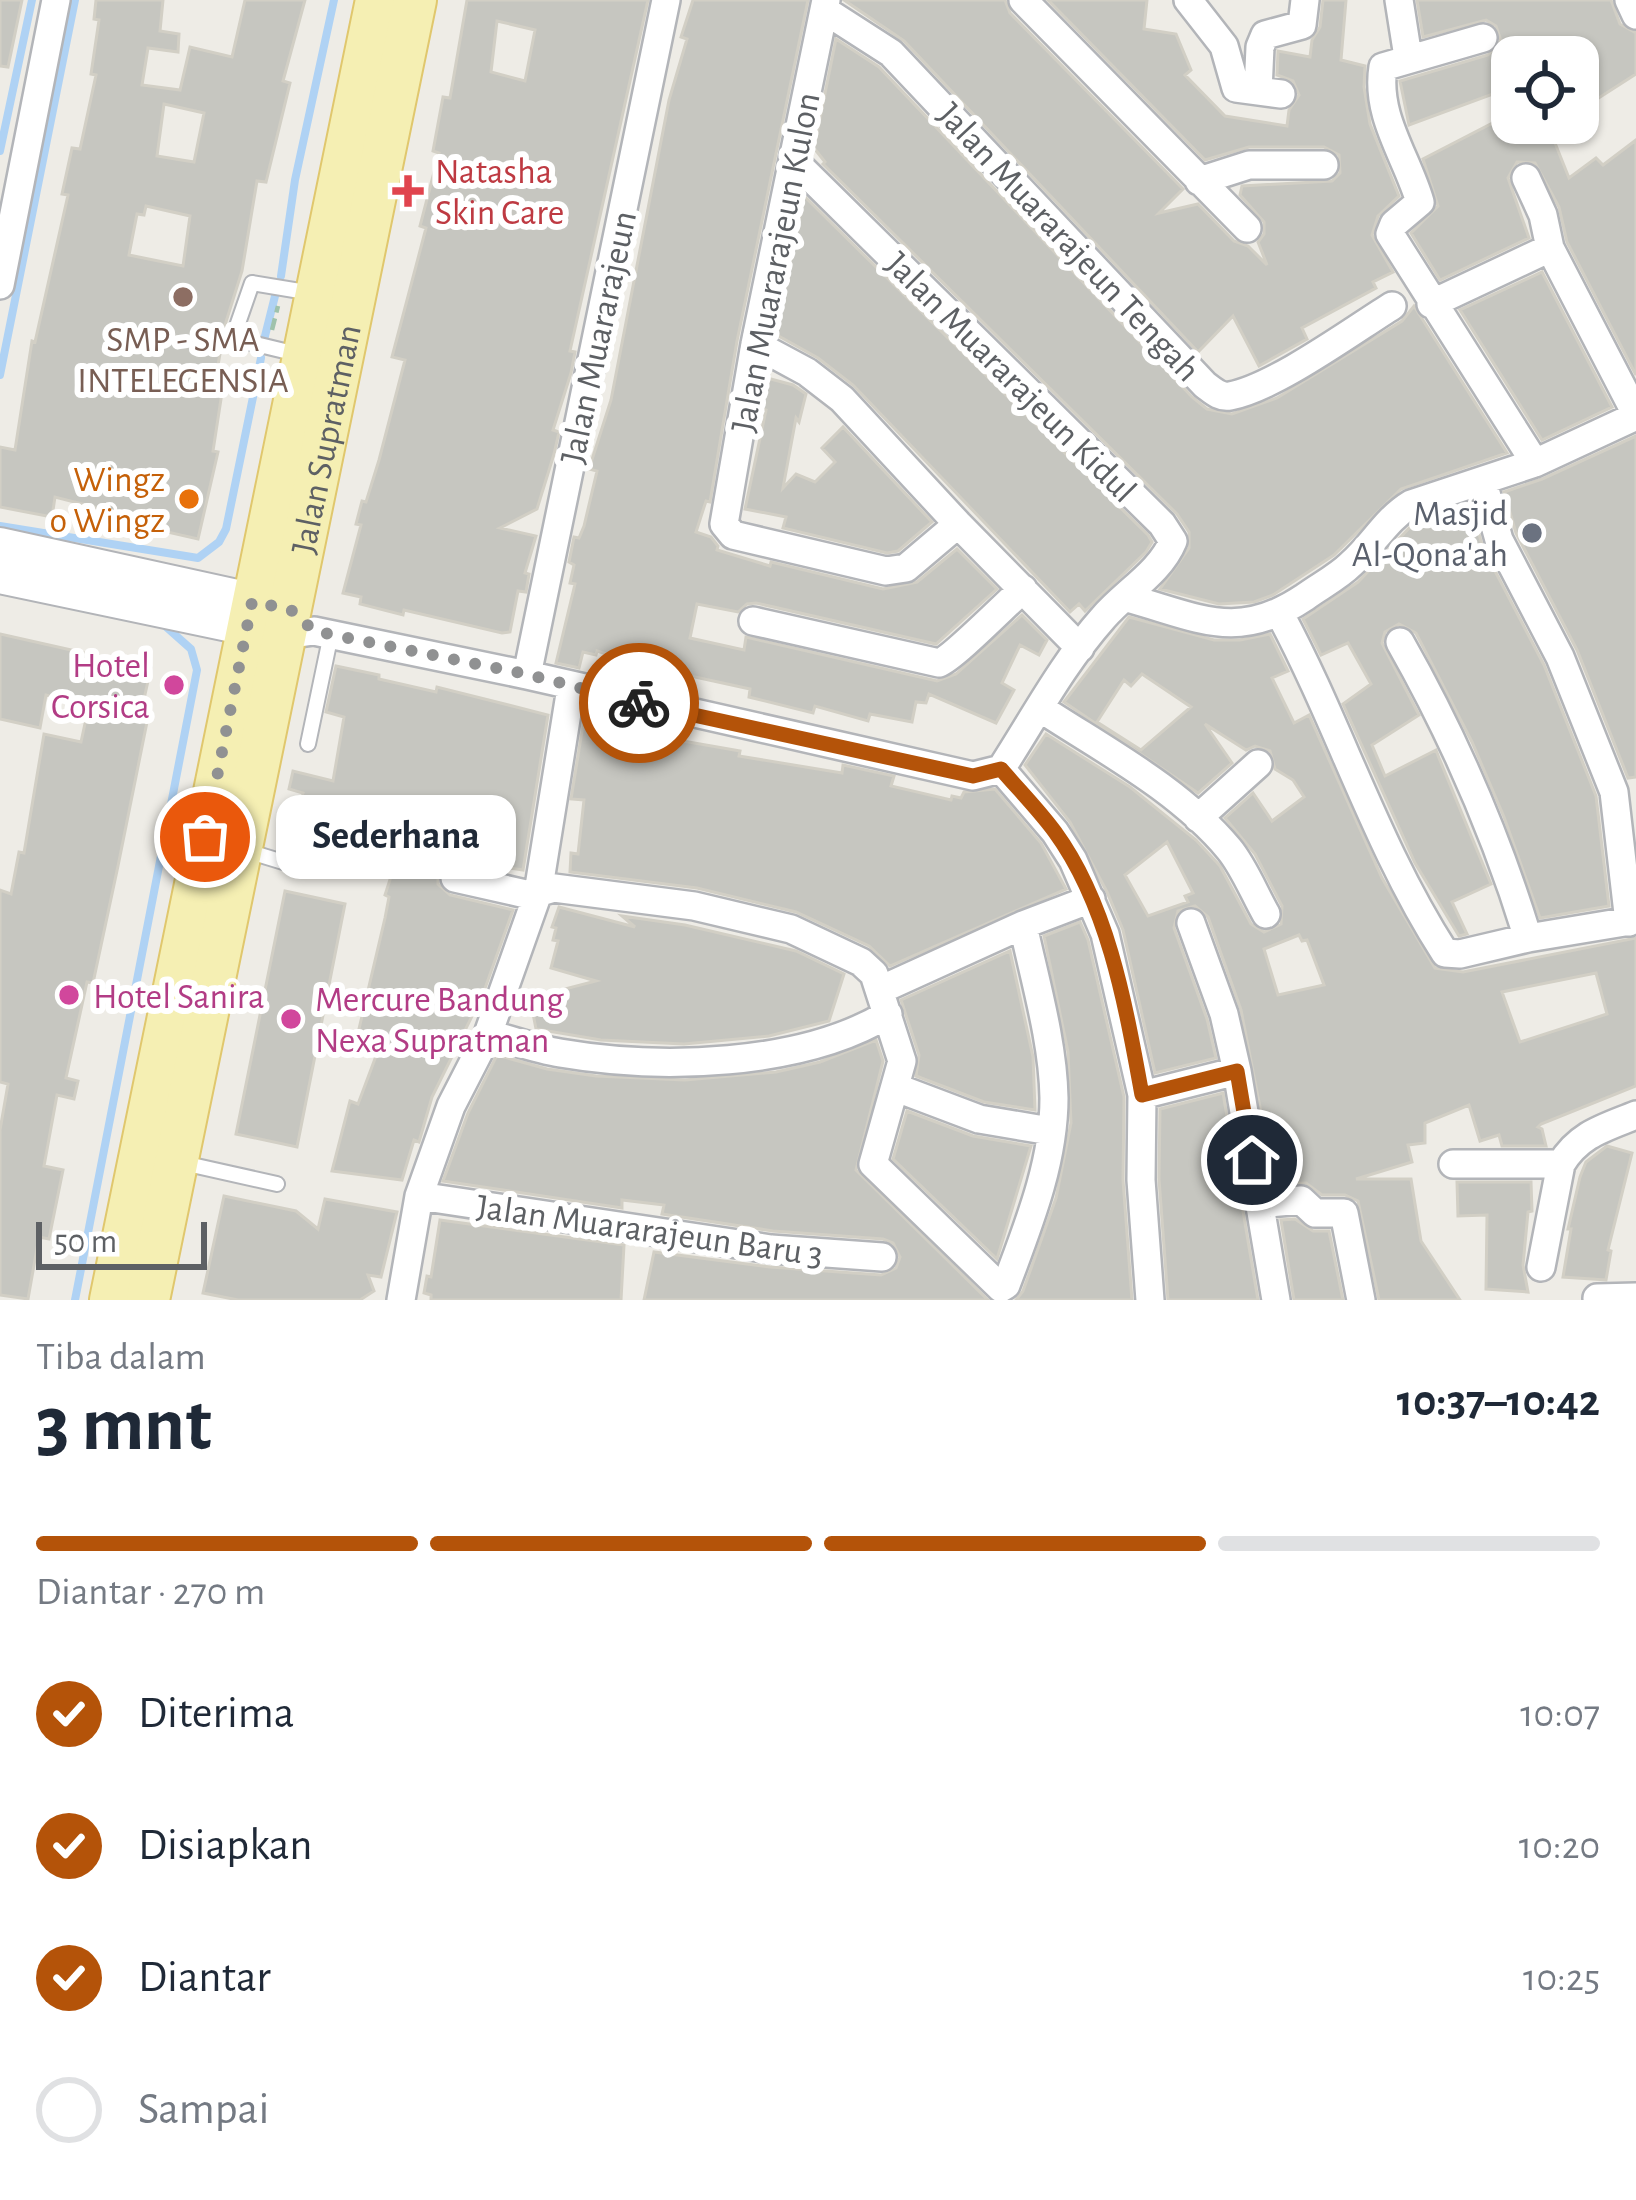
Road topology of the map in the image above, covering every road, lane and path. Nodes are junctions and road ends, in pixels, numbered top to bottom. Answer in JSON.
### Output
{"nodes":[{"id":1,"x":56,"y":0,"type":"edge"},
{"id":2,"x":376,"y":0,"type":"edge"},
{"id":3,"x":415,"y":0,"type":"edge"},
{"id":4,"x":666,"y":0,"type":"edge"},
{"id":5,"x":1023,"y":0,"type":"edge"},
{"id":6,"x":1188,"y":0,"type":"edge"},
{"id":7,"x":1305,"y":0,"type":"edge"},
{"id":8,"x":1399,"y":0,"type":"edge"},
{"id":9,"x":1629,"y":0,"type":"edge"},
{"id":10,"x":825,"y":5,"type":"edge"},
{"id":11,"x":1636,"y":15,"type":"edge"},
{"id":12,"x":1483,"y":38,"type":"dead end"},
{"id":13,"x":1408,"y":57,"type":"junction"},
{"id":14,"x":794,"y":161,"type":"junction"},
{"id":15,"x":1324,"y":164,"type":"dead end"},
{"id":16,"x":1217,"y":173,"type":"junction"},
{"id":17,"x":1526,"y":178,"type":"dead end"},
{"id":18,"x":1247,"y":228,"type":"dead end"},
{"id":19,"x":1550,"y":248,"type":"junction"},
{"id":20,"x":0,"y":285,"type":"edge"},
{"id":21,"x":317,"y":294,"type":"junction"},
{"id":22,"x":1431,"y":304,"type":"junction"},
{"id":23,"x":1392,"y":306,"type":"dead end"},
{"id":24,"x":755,"y":344,"type":"junction"},
{"id":25,"x":304,"y":356,"type":"junction"},
{"id":26,"x":1636,"y":415,"type":"edge"},
{"id":27,"x":1535,"y":463,"type":"junction"},
{"id":28,"x":1483,"y":482,"type":"junction"},
{"id":29,"x":958,"y":524,"type":"junction"},
{"id":30,"x":0,"y":546,"type":"edge"},
{"id":31,"x":0,"y":575,"type":"edge"},
{"id":32,"x":1023,"y":589,"type":"junction"},
{"id":33,"x":1127,"y":598,"type":"junction"},
{"id":34,"x":1280,"y":614,"type":"junction"},
{"id":35,"x":753,"y":621,"type":"dead end"},
{"id":36,"x":286,"y":623,"type":"junction"},
{"id":37,"x":1400,"y":642,"type":"dead end"},
{"id":38,"x":1080,"y":648,"type":"junction"},
{"id":39,"x":526,"y":674,"type":"junction"},
{"id":40,"x":571,"y":688,"type":"junction"},
{"id":41,"x":1040,"y":708,"type":"junction"},
{"id":42,"x":308,"y":744,"type":"dead end"},
{"id":43,"x":1258,"y":764,"type":"dead end"},
{"id":44,"x":1001,"y":769,"type":"junction"},
{"id":45,"x":1198,"y":818,"type":"junction"},
{"id":46,"x":242,"y":849,"type":"junction"},
{"id":47,"x":283,"y":862,"type":"dead end"},
{"id":48,"x":455,"y":878,"type":"dead end"},
{"id":49,"x":538,"y":893,"type":"junction"},
{"id":50,"x":1091,"y":899,"type":"junction"},
{"id":51,"x":1266,"y":914,"type":"dead end"},
{"id":52,"x":1633,"y":921,"type":"edge"},
{"id":53,"x":1191,"y":923,"type":"dead end"},
{"id":54,"x":1023,"y":925,"type":"junction"},
{"id":55,"x":1528,"y":938,"type":"junction"},
{"id":56,"x":884,"y":1002,"type":"junction"},
{"id":57,"x":488,"y":1034,"type":"junction"},
{"id":58,"x":1237,"y":1071,"type":"junction"},
{"id":59,"x":896,"y":1088,"type":"junction"},
{"id":60,"x":1142,"y":1095,"type":"junction"},
{"id":61,"x":1636,"y":1115,"type":"edge"},
{"id":62,"x":1049,"y":1131,"type":"junction"},
{"id":63,"x":178,"y":1162,"type":"junction"},
{"id":64,"x":1453,"y":1164,"type":"dead end"},
{"id":65,"x":1561,"y":1164,"type":"junction"},
{"id":66,"x":277,"y":1184,"type":"dead end"},
{"id":67,"x":419,"y":1196,"type":"junction"},
{"id":68,"x":1260,"y":1204,"type":"junction"},
{"id":69,"x":882,"y":1257,"type":"dead end"},
{"id":70,"x":1541,"y":1267,"type":"dead end"},
{"id":71,"x":1636,"y":1297,"type":"edge"},
{"id":72,"x":1597,"y":1298,"type":"edge"},
{"id":73,"x":111,"y":1300,"type":"edge"},
{"id":74,"x":148,"y":1300,"type":"edge"},
{"id":75,"x":401,"y":1300,"type":"edge"},
{"id":76,"x":1150,"y":1300,"type":"edge"},
{"id":77,"x":1276,"y":1300,"type":"edge"},
{"id":78,"x":1361,"y":1300,"type":"edge"}],
"edges":[{"from":1,"to":20,"type":"street"},
{"from":2,"to":21,"type":"main road","name":"Jalan Supratman"},
{"from":3,"to":36,"type":"main road","name":"Jalan Supratman"},
{"from":4,"to":39,"type":"street","name":"Jalan Muararajeun"},
{"from":5,"to":16,"type":"street"},
{"from":6,"to":7,"type":"street"},
{"from":8,"to":13,"type":"street"},
{"from":9,"to":11,"type":"street"},
{"from":10,"to":14,"type":"street","name":"Jalan Muararajeun Kulon"},
{"from":10,"to":23,"type":"street","name":"Jalan Muararajeun Tengah"},
{"from":12,"to":13,"type":"street"},
{"from":13,"to":22,"type":"street"},
{"from":14,"to":24,"type":"street","name":"Jalan Muararajeun Kulon"},
{"from":14,"to":33,"type":"street","name":"Jalan Muararajeun Kidul"},
{"from":15,"to":16,"type":"street"},
{"from":16,"to":18,"type":"street"},
{"from":17,"to":19,"type":"street"},
{"from":19,"to":22,"type":"street"},
{"from":19,"to":26,"type":"street"},
{"from":21,"to":25,"type":"main road","name":"Jalan Supratman"},
{"from":21,"to":25,"type":"lane"},
{"from":22,"to":27,"type":"street"},
{"from":24,"to":29,"type":"street"},
{"from":24,"to":29,"type":"street","name":"Jalan Muararajeun Kulon"},
{"from":25,"to":36,"type":"main road","name":"Jalan Supratman"},
{"from":26,"to":27,"type":"street"},
{"from":27,"to":28,"type":"street"},
{"from":28,"to":34,"type":"street"},
{"from":28,"to":52,"type":"street"},
{"from":29,"to":32,"type":"street"},
{"from":30,"to":36,"type":"street"},
{"from":31,"to":36,"type":"street"},
{"from":32,"to":35,"type":"street"},
{"from":32,"to":38,"type":"street"},
{"from":33,"to":34,"type":"street"},
{"from":33,"to":38,"type":"street","name":"Jalan Muararajeun Kidul"},
{"from":34,"to":55,"type":"street"},
{"from":36,"to":39,"type":"street"},
{"from":36,"to":42,"type":"lane"},
{"from":36,"to":46,"type":"main road","name":"Jalan Supratman"},
{"from":36,"to":73,"type":"main road","name":"Jalan Supratman"},
{"from":37,"to":55,"type":"street"},
{"from":38,"to":41,"type":"street","name":"Jalan Muararajeun Kidul"},
{"from":39,"to":40,"type":"street"},
{"from":40,"to":44,"type":"street"},
{"from":40,"to":49,"type":"street"},
{"from":41,"to":44,"type":"street","name":"Jalan Muararajeun Kidul"},
{"from":41,"to":45,"type":"street"},
{"from":43,"to":45,"type":"street"},
{"from":44,"to":50,"type":"street"},
{"from":45,"to":51,"type":"street"},
{"from":46,"to":47,"type":"lane"},
{"from":46,"to":63,"type":"main road","name":"Jalan Supratman"},
{"from":48,"to":49,"type":"street"},
{"from":49,"to":56,"type":"street"},
{"from":49,"to":57,"type":"street"},
{"from":50,"to":54,"type":"street"},
{"from":50,"to":60,"type":"street"},
{"from":52,"to":55,"type":"street"},
{"from":53,"to":58,"type":"street"},
{"from":54,"to":56,"type":"street"},
{"from":54,"to":62,"type":"street"},
{"from":56,"to":57,"type":"street"},
{"from":56,"to":59,"type":"street"},
{"from":57,"to":67,"type":"street"},
{"from":58,"to":60,"type":"street"},
{"from":58,"to":68,"type":"street"},
{"from":59,"to":62,"type":"street"},
{"from":59,"to":62,"type":"street"},
{"from":60,"to":76,"type":"street"},
{"from":61,"to":65,"type":"street"},
{"from":63,"to":66,"type":"lane"},
{"from":63,"to":74,"type":"main road","name":"Jalan Supratman"},
{"from":64,"to":65,"type":"street"},
{"from":65,"to":70,"type":"street"},
{"from":67,"to":69,"type":"street","name":"Jalan Muararajeun Baru 3"},
{"from":67,"to":75,"type":"street"},
{"from":68,"to":77,"type":"street"},
{"from":68,"to":78,"type":"street"},
{"from":71,"to":72,"type":"street"}]}
